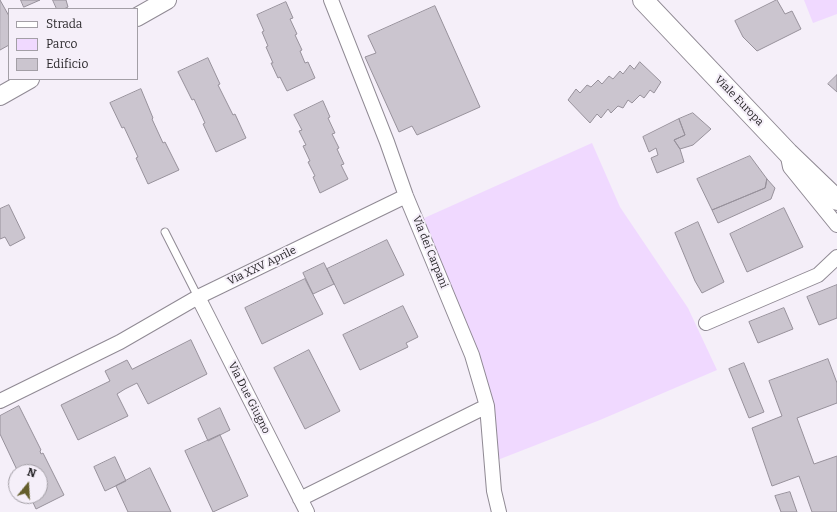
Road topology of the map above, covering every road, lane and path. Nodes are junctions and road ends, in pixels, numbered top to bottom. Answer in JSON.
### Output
{"nodes":[{"id":1,"x":167,"y":0,"type":"edge"},
{"id":2,"x":331,"y":0,"type":"edge"},
{"id":3,"x":643,"y":0,"type":"edge"},
{"id":4,"x":138,"y":16,"type":"edge"},
{"id":5,"x":28,"y":80,"type":"edge"},
{"id":6,"x":0,"y":96,"type":"edge"},
{"id":7,"x":788,"y":153,"type":"junction"},
{"id":8,"x":406,"y":196,"type":"junction"},
{"id":9,"x":837,"y":200,"type":"edge"},
{"id":10,"x":837,"y":225,"type":"edge"},
{"id":11,"x":164,"y":232,"type":"dead end"},
{"id":12,"x":837,"y":257,"type":"edge"},
{"id":13,"x":198,"y":297,"type":"junction"},
{"id":14,"x":706,"y":323,"type":"dead end"},
{"id":15,"x":0,"y":401,"type":"edge"},
{"id":16,"x":487,"y":406,"type":"junction"},
{"id":17,"x":300,"y":499,"type":"junction"},
{"id":18,"x":306,"y":512,"type":"edge"},
{"id":19,"x":499,"y":512,"type":"edge"}],
"edges":[{"from":1,"to":4,"type":"street"},
{"from":2,"to":8,"type":"street","name":"Via dei Carpani"},
{"from":3,"to":7,"type":"main road","name":"Viale Europa"},
{"from":5,"to":6,"type":"street"},
{"from":7,"to":9,"type":"main road","name":"Viale Europa"},
{"from":7,"to":10,"type":"street"},
{"from":8,"to":13,"type":"street","name":"Via XXV Aprile"},
{"from":8,"to":16,"type":"street","name":"Via dei Carpani"},
{"from":11,"to":13,"type":"lane"},
{"from":12,"to":14,"type":"street"},
{"from":13,"to":15,"type":"street","name":"Via XXV Aprile"},
{"from":13,"to":17,"type":"street","name":"Via Due Giugno"},
{"from":16,"to":17,"type":"street"},
{"from":16,"to":19,"type":"street","name":"Via dei Carpani"},
{"from":17,"to":18,"type":"street","name":"Via Due Giugno"}]}
